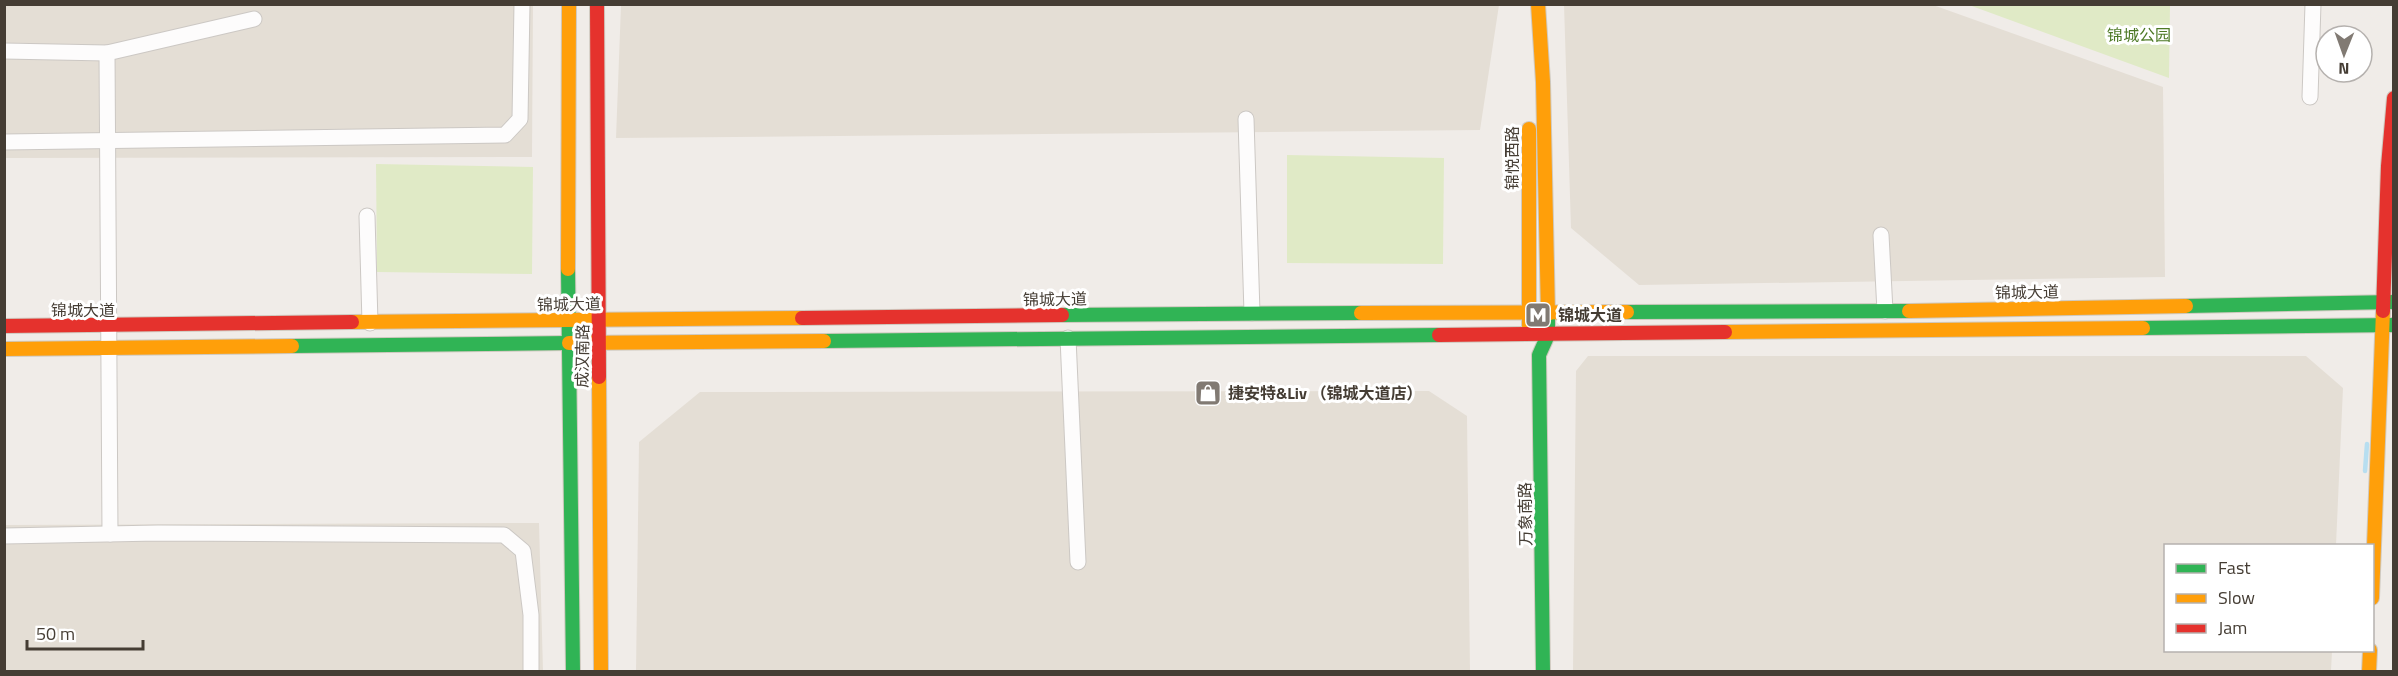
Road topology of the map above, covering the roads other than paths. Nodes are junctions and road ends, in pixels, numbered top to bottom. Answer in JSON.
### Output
{"nodes":[{"id":1,"x":522,"y":4,"type":"edge"},
{"id":2,"x":569,"y":4,"type":"edge"},
{"id":3,"x":597,"y":4,"type":"edge"},
{"id":4,"x":1524,"y":4,"type":"edge"},
{"id":5,"x":1538,"y":4,"type":"edge"},
{"id":6,"x":2313,"y":4,"type":"edge"},
{"id":7,"x":254,"y":19,"type":"dead end"},
{"id":8,"x":4,"y":51,"type":"edge"},
{"id":9,"x":107,"y":53,"type":"junction"},
{"id":10,"x":1528,"y":78,"type":"dead end"},
{"id":11,"x":2310,"y":97,"type":"dead end"},
{"id":12,"x":2394,"y":98,"type":"edge"},
{"id":13,"x":1529,"y":113,"type":"dead end"},
{"id":14,"x":1246,"y":119,"type":"dead end"},
{"id":15,"x":4,"y":142,"type":"edge"},
{"id":16,"x":108,"y":142,"type":"junction"},
{"id":17,"x":2391,"y":170,"type":"edge"},
{"id":18,"x":367,"y":216,"type":"dead end"},
{"id":19,"x":1881,"y":235,"type":"dead end"},
{"id":20,"x":2388,"y":302,"type":"edge"},
{"id":21,"x":1548,"y":311,"type":"junction"},
{"id":22,"x":1885,"y":311,"type":"junction"},
{"id":23,"x":1530,"y":312,"type":"junction"},
{"id":24,"x":1252,"y":313,"type":"junction"},
{"id":25,"x":599,"y":320,"type":"junction"},
{"id":26,"x":568,"y":321,"type":"junction"},
{"id":27,"x":370,"y":323,"type":"junction"},
{"id":28,"x":2388,"y":325,"type":"edge"},
{"id":29,"x":4,"y":326,"type":"edge"},
{"id":30,"x":109,"y":326,"type":"junction"},
{"id":31,"x":1529,"y":335,"type":"junction"},
{"id":32,"x":1548,"y":335,"type":"junction"},
{"id":33,"x":1068,"y":338,"type":"junction"},
{"id":34,"x":599,"y":343,"type":"junction"},
{"id":35,"x":568,"y":344,"type":"junction"},
{"id":36,"x":109,"y":349,"type":"junction"},
{"id":37,"x":4,"y":350,"type":"edge"},
{"id":38,"x":1539,"y":355,"type":"junction"},
{"id":39,"x":2392,"y":496,"type":"edge"},
{"id":40,"x":2377,"y":508,"type":"junction"},
{"id":41,"x":110,"y":534,"type":"junction"},
{"id":42,"x":4,"y":536,"type":"edge"},
{"id":43,"x":1078,"y":562,"type":"dead end"},
{"id":44,"x":2374,"y":576,"type":"edge"},
{"id":45,"x":2370,"y":652,"type":"edge"},
{"id":46,"x":531,"y":672,"type":"edge"},
{"id":47,"x":573,"y":672,"type":"edge"},
{"id":48,"x":600,"y":672,"type":"edge"},
{"id":49,"x":1543,"y":672,"type":"edge"},
{"id":50,"x":2369,"y":672,"type":"edge"}],
"edges":[{"from":1,"to":16,"type":"street"},
{"from":2,"to":26,"type":"main road","name":"成汉南路"},
{"from":3,"to":25,"type":"main road","name":"成汉南路"},
{"from":4,"to":10,"type":"main road"},
{"from":5,"to":21,"type":"main road","name":"锦悦西路"},
{"from":6,"to":11,"type":"street"},
{"from":7,"to":9,"type":"street"},
{"from":8,"to":9,"type":"street"},
{"from":9,"to":16,"type":"street"},
{"from":12,"to":17,"type":"main road"},
{"from":13,"to":23,"type":"main road","name":"锦悦西路"},
{"from":14,"to":24,"type":"street"},
{"from":15,"to":16,"type":"street"},
{"from":16,"to":30,"type":"street"},
{"from":17,"to":20,"type":"main road"},
{"from":18,"to":27,"type":"street"},
{"from":19,"to":22,"type":"street"},
{"from":20,"to":22,"type":"main road","name":"锦城大道"},
{"from":20,"to":28,"type":"main road"},
{"from":21,"to":22,"type":"main road","name":"锦城大道"},
{"from":21,"to":23,"type":"main road","name":"锦城大道"},
{"from":21,"to":32,"type":"main road","name":"锦悦西路"},
{"from":23,"to":24,"type":"main road","name":"锦城大道"},
{"from":23,"to":31,"type":"main road","name":"锦悦西路"},
{"from":24,"to":25,"type":"main road","name":"锦城大道"},
{"from":25,"to":26,"type":"main road","name":"锦城大道"},
{"from":25,"to":34,"type":"main road","name":"成汉南路"},
{"from":26,"to":27,"type":"main road","name":"锦城大道"},
{"from":26,"to":35,"type":"main road","name":"成汉南路"},
{"from":27,"to":30,"type":"main road","name":"锦城大道"},
{"from":28,"to":32,"type":"main road"},
{"from":28,"to":40,"type":"main road"},
{"from":29,"to":30,"type":"main road","name":"锦城大道"},
{"from":30,"to":36,"type":"street"},
{"from":31,"to":32,"type":"main road"},
{"from":31,"to":33,"type":"main road"},
{"from":31,"to":38,"type":"main road"},
{"from":32,"to":38,"type":"main road"},
{"from":33,"to":34,"type":"main road"},
{"from":33,"to":43,"type":"street"},
{"from":34,"to":35,"type":"main road"},
{"from":34,"to":48,"type":"main road","name":"成汉南路"},
{"from":35,"to":36,"type":"main road"},
{"from":35,"to":47,"type":"main road","name":"成汉南路"},
{"from":36,"to":37,"type":"main road"},
{"from":36,"to":41,"type":"street"},
{"from":38,"to":49,"type":"main road","name":"万象南路"},
{"from":39,"to":40,"type":"main road"},
{"from":40,"to":44,"type":"main road"},
{"from":41,"to":42,"type":"street"},
{"from":41,"to":46,"type":"street"},
{"from":45,"to":50,"type":"main road"}]}
